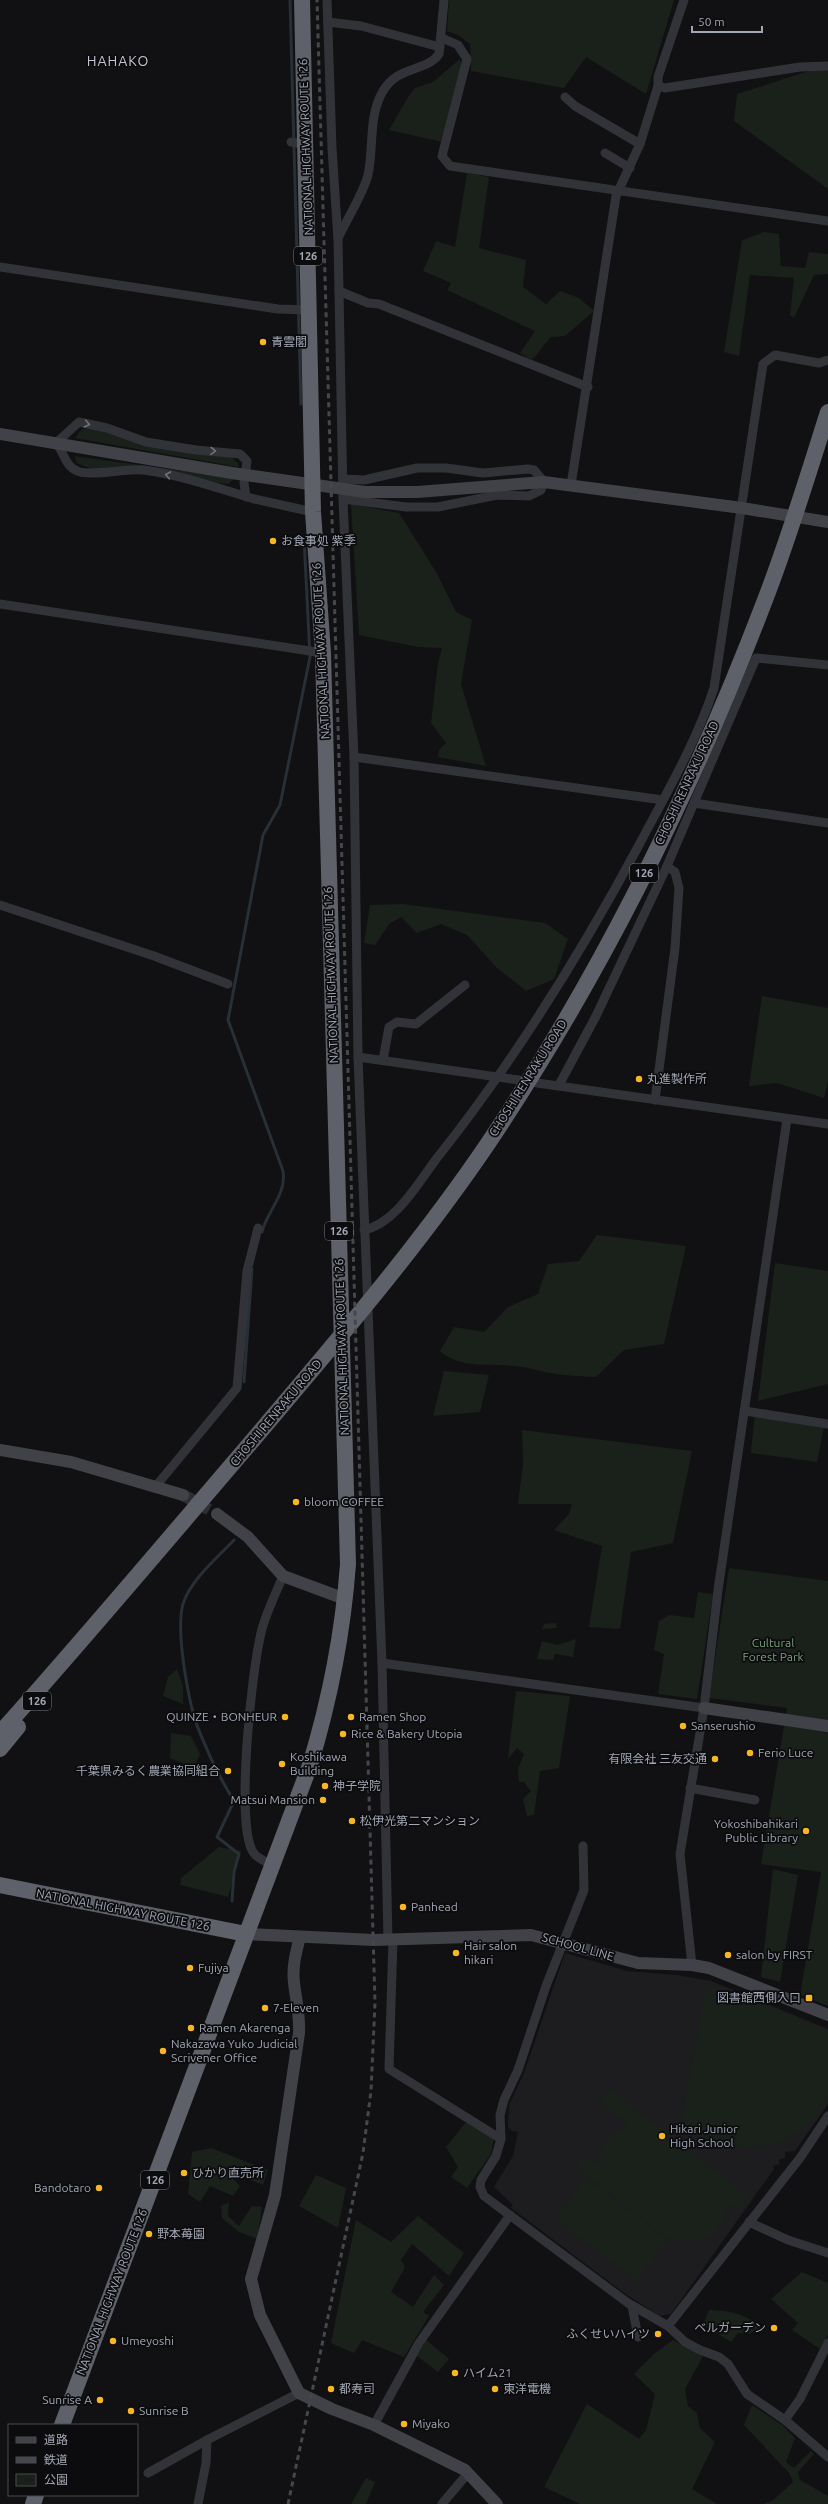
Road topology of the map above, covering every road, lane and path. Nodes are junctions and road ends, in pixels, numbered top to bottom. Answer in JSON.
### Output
{"nodes":[{"id":1,"x":302,"y":0,"type":"edge"},
{"id":2,"x":327,"y":0,"type":"edge"},
{"id":3,"x":444,"y":0,"type":"edge"},
{"id":4,"x":684,"y":0,"type":"edge"},
{"id":5,"x":328,"y":22,"type":"junction"},
{"id":6,"x":441,"y":42,"type":"junction"},
{"id":7,"x":828,"y":66,"type":"edge"},
{"id":8,"x":658,"y":86,"type":"junction"},
{"id":9,"x":565,"y":97,"type":"dead end"},
{"id":10,"x":640,"y":144,"type":"junction"},
{"id":11,"x":605,"y":153,"type":"dead end"},
{"id":12,"x":630,"y":168,"type":"junction"},
{"id":13,"x":618,"y":191,"type":"junction"},
{"id":14,"x":828,"y":221,"type":"edge"},
{"id":15,"x":338,"y":240,"type":"junction"},
{"id":16,"x":0,"y":267,"type":"edge"},
{"id":17,"x":339,"y":291,"type":"junction"},
{"id":18,"x":302,"y":311,"type":"junction"},
{"id":19,"x":828,"y":360,"type":"edge"},
{"id":20,"x":588,"y":387,"type":"junction"},
{"id":21,"x":828,"y":412,"type":"edge"},
{"id":22,"x":0,"y":434,"type":"edge"},
{"id":23,"x":56,"y":443,"type":"junction"},
{"id":24,"x":343,"y":479,"type":"junction"},
{"id":25,"x":544,"y":482,"type":"junction"},
{"id":26,"x":571,"y":485,"type":"junction"},
{"id":27,"x":246,"y":497,"type":"junction"},
{"id":28,"x":343,"y":499,"type":"junction"},
{"id":29,"x":742,"y":508,"type":"junction"},
{"id":30,"x":313,"y":512,"type":"junction"},
{"id":31,"x":794,"y":516,"type":"junction"},
{"id":32,"x":828,"y":522,"type":"edge"},
{"id":33,"x":0,"y":604,"type":"edge"},
{"id":34,"x":313,"y":651,"type":"junction"},
{"id":35,"x":828,"y":665,"type":"edge"},
{"id":36,"x":354,"y":757,"type":"junction"},
{"id":37,"x":664,"y":800,"type":"junction"},
{"id":38,"x":694,"y":803,"type":"junction"},
{"id":39,"x":828,"y":823,"type":"edge"},
{"id":40,"x":667,"y":866,"type":"junction"},
{"id":41,"x":0,"y":905,"type":"edge"},
{"id":42,"x":228,"y":984,"type":"dead end"},
{"id":43,"x":465,"y":985,"type":"dead end"},
{"id":44,"x":358,"y":1057,"type":"junction"},
{"id":45,"x":384,"y":1060,"type":"junction"},
{"id":46,"x":499,"y":1078,"type":"junction"},
{"id":47,"x":519,"y":1080,"type":"dead end"},
{"id":48,"x":537,"y":1083,"type":"dead end"},
{"id":49,"x":559,"y":1084,"type":"junction"},
{"id":50,"x":655,"y":1100,"type":"junction"},
{"id":51,"x":787,"y":1120,"type":"junction"},
{"id":52,"x":828,"y":1124,"type":"edge"},
{"id":53,"x":258,"y":1228,"type":"dead end"},
{"id":54,"x":364,"y":1230,"type":"junction"},
{"id":55,"x":745,"y":1411,"type":"junction"},
{"id":56,"x":828,"y":1424,"type":"edge"},
{"id":57,"x":0,"y":1450,"type":"edge"},
{"id":58,"x":156,"y":1486,"type":"junction"},
{"id":59,"x":183,"y":1495,"type":"tunnel mouth"},
{"id":60,"x":217,"y":1514,"type":"tunnel mouth"},
{"id":61,"x":283,"y":1576,"type":"junction"},
{"id":62,"x":346,"y":1598,"type":"junction"},
{"id":63,"x":74,"y":1652,"type":"junction"},
{"id":64,"x":382,"y":1663,"type":"junction"},
{"id":65,"x":704,"y":1708,"type":"junction"},
{"id":66,"x":828,"y":1726,"type":"edge"},
{"id":67,"x":0,"y":1733,"type":"edge"},
{"id":68,"x":0,"y":1749,"type":"edge"},
{"id":69,"x":690,"y":1788,"type":"junction"},
{"id":70,"x":755,"y":1800,"type":"dead end"},
{"id":71,"x":583,"y":1846,"type":"dead end"},
{"id":72,"x":273,"y":1865,"type":"junction"},
{"id":73,"x":0,"y":1885,"type":"edge"},
{"id":74,"x":246,"y":1934,"type":"junction"},
{"id":75,"x":300,"y":1937,"type":"junction"},
{"id":76,"x":390,"y":1940,"type":"junction"},
{"id":77,"x":563,"y":1942,"type":"junction"},
{"id":78,"x":692,"y":1965,"type":"junction"},
{"id":79,"x":828,"y":2015,"type":"edge"},
{"id":80,"x":828,"y":2116,"type":"edge"},
{"id":81,"x":501,"y":2139,"type":"junction"},
{"id":82,"x":510,"y":2215,"type":"junction"},
{"id":83,"x":749,"y":2222,"type":"junction"},
{"id":84,"x":828,"y":2253,"type":"edge"},
{"id":85,"x":632,"y":2306,"type":"junction"},
{"id":86,"x":668,"y":2326,"type":"junction"},
{"id":87,"x":638,"y":2337,"type":"dead end"},
{"id":88,"x":828,"y":2343,"type":"edge"},
{"id":89,"x":299,"y":2393,"type":"junction"},
{"id":90,"x":785,"y":2420,"type":"junction"},
{"id":91,"x":62,"y":2424,"type":"edge"},
{"id":92,"x":374,"y":2425,"type":"junction"},
{"id":93,"x":207,"y":2440,"type":"junction"},
{"id":94,"x":828,"y":2457,"type":"edge"},
{"id":95,"x":468,"y":2473,"type":"junction"},
{"id":96,"x":148,"y":2474,"type":"dead end"},
{"id":97,"x":198,"y":2504,"type":"edge"},
{"id":98,"x":442,"y":2504,"type":"edge"},
{"id":99,"x":497,"y":2504,"type":"edge"}],
"edges":[{"from":1,"to":18,"type":"highway","name":"NATIONAL HIGHWAY ROUTE 126","number":"126"},
{"from":2,"to":5,"type":"street"},
{"from":3,"to":6,"type":"street"},
{"from":4,"to":8,"type":"street"},
{"from":5,"to":6,"type":"street"},
{"from":5,"to":15,"type":"street"},
{"from":6,"to":13,"type":"street"},
{"from":6,"to":15,"type":"street"},
{"from":7,"to":8,"type":"street"},
{"from":8,"to":10,"type":"street"},
{"from":9,"to":10,"type":"street"},
{"from":10,"to":12,"type":"street"},
{"from":11,"to":12,"type":"street"},
{"from":12,"to":13,"type":"street"},
{"from":13,"to":14,"type":"street"},
{"from":13,"to":20,"type":"street"},
{"from":15,"to":17,"type":"street"},
{"from":16,"to":18,"type":"street"},
{"from":17,"to":20,"type":"street"},
{"from":17,"to":24,"type":"street"},
{"from":18,"to":30,"type":"highway","name":"NATIONAL HIGHWAY ROUTE 126","number":"126"},
{"from":19,"to":29,"type":"street"},
{"from":20,"to":26,"type":"street"},
{"from":21,"to":31,"type":"highway","name":"CHOSHI RENRAKU ROAD","number":"126"},
{"from":22,"to":23,"type":"street"},
{"from":23,"to":25,"type":"street"},
{"from":27,"to":23,"type":"street","one_way":true},
{"from":23,"to":27,"type":"street","one_way":true},
{"from":24,"to":25,"type":"street"},
{"from":24,"to":28,"type":"street"},
{"from":25,"to":26,"type":"street"},
{"from":25,"to":28,"type":"street"},
{"from":26,"to":29,"type":"street"},
{"from":27,"to":30,"type":"street"},
{"from":28,"to":36,"type":"street"},
{"from":29,"to":31,"type":"street"},
{"from":29,"to":37,"type":"street"},
{"from":30,"to":34,"type":"highway","name":"NATIONAL HIGHWAY ROUTE 126","number":"126"},
{"from":31,"to":32,"type":"street"},
{"from":31,"to":63,"type":"highway","name":"CHOSHI RENRAKU ROAD","number":"126"},
{"from":33,"to":34,"type":"street"},
{"from":34,"to":62,"type":"highway","name":"NATIONAL HIGHWAY ROUTE 126","number":"126"},
{"from":35,"to":38,"type":"street"},
{"from":36,"to":37,"type":"street"},
{"from":36,"to":44,"type":"street"},
{"from":37,"to":46,"type":"street"},
{"from":38,"to":39,"type":"street"},
{"from":38,"to":40,"type":"street"},
{"from":40,"to":49,"type":"street"},
{"from":40,"to":50,"type":"street"},
{"from":41,"to":42,"type":"street"},
{"from":43,"to":45,"type":"street"},
{"from":44,"to":45,"type":"street"},
{"from":44,"to":54,"type":"street"},
{"from":45,"to":46,"type":"street"},
{"from":46,"to":47,"type":"street"},
{"from":46,"to":54,"type":"street"},
{"from":48,"to":49,"type":"street"},
{"from":49,"to":50,"type":"street"},
{"from":50,"to":51,"type":"street"},
{"from":51,"to":52,"type":"street"},
{"from":51,"to":55,"type":"street"},
{"from":53,"to":58,"type":"street"},
{"from":54,"to":64,"type":"street"},
{"from":55,"to":56,"type":"street"},
{"from":55,"to":65,"type":"street"},
{"from":57,"to":58,"type":"street"},
{"from":58,"to":59,"type":"street"},
{"from":60,"to":61,"type":"street"},
{"from":61,"to":62,"type":"street"},
{"from":61,"to":72,"type":"street"},
{"from":62,"to":72,"type":"highway","name":"NATIONAL HIGHWAY ROUTE 126","number":"126"},
{"from":63,"to":67,"type":"highway","number":"126"},
{"from":63,"to":68,"type":"highway","number":"126"},
{"from":64,"to":65,"type":"street"},
{"from":64,"to":76,"type":"street"},
{"from":65,"to":66,"type":"street"},
{"from":65,"to":69,"type":"street"},
{"from":69,"to":70,"type":"street"},
{"from":69,"to":78,"type":"street"},
{"from":71,"to":77,"type":"street"},
{"from":72,"to":74,"type":"highway","name":"NATIONAL HIGHWAY ROUTE 126","number":"126"},
{"from":73,"to":74,"type":"highway","name":"NATIONAL HIGHWAY ROUTE 126"},
{"from":74,"to":75,"type":"street","name":"SCHOOL LINE"},
{"from":74,"to":91,"type":"highway","name":"NATIONAL HIGHWAY ROUTE 126","number":"126"},
{"from":75,"to":76,"type":"street","name":"SCHOOL LINE"},
{"from":75,"to":89,"type":"street"},
{"from":76,"to":77,"type":"street","name":"SCHOOL LINE"},
{"from":76,"to":81,"type":"street"},
{"from":77,"to":78,"type":"street","name":"SCHOOL LINE"},
{"from":77,"to":81,"type":"street"},
{"from":78,"to":79,"type":"street","name":"SCHOOL LINE"},
{"from":80,"to":83,"type":"street"},
{"from":81,"to":82,"type":"street"},
{"from":82,"to":85,"type":"street"},
{"from":82,"to":92,"type":"street"},
{"from":83,"to":84,"type":"street"},
{"from":83,"to":86,"type":"street"},
{"from":85,"to":86,"type":"street"},
{"from":85,"to":87,"type":"street"},
{"from":86,"to":90,"type":"street"},
{"from":88,"to":90,"type":"street"},
{"from":89,"to":92,"type":"street"},
{"from":89,"to":93,"type":"street"},
{"from":90,"to":94,"type":"street"},
{"from":92,"to":95,"type":"street"},
{"from":93,"to":96,"type":"street"},
{"from":93,"to":97,"type":"street"},
{"from":95,"to":98,"type":"street"},
{"from":95,"to":99,"type":"street"}]}
